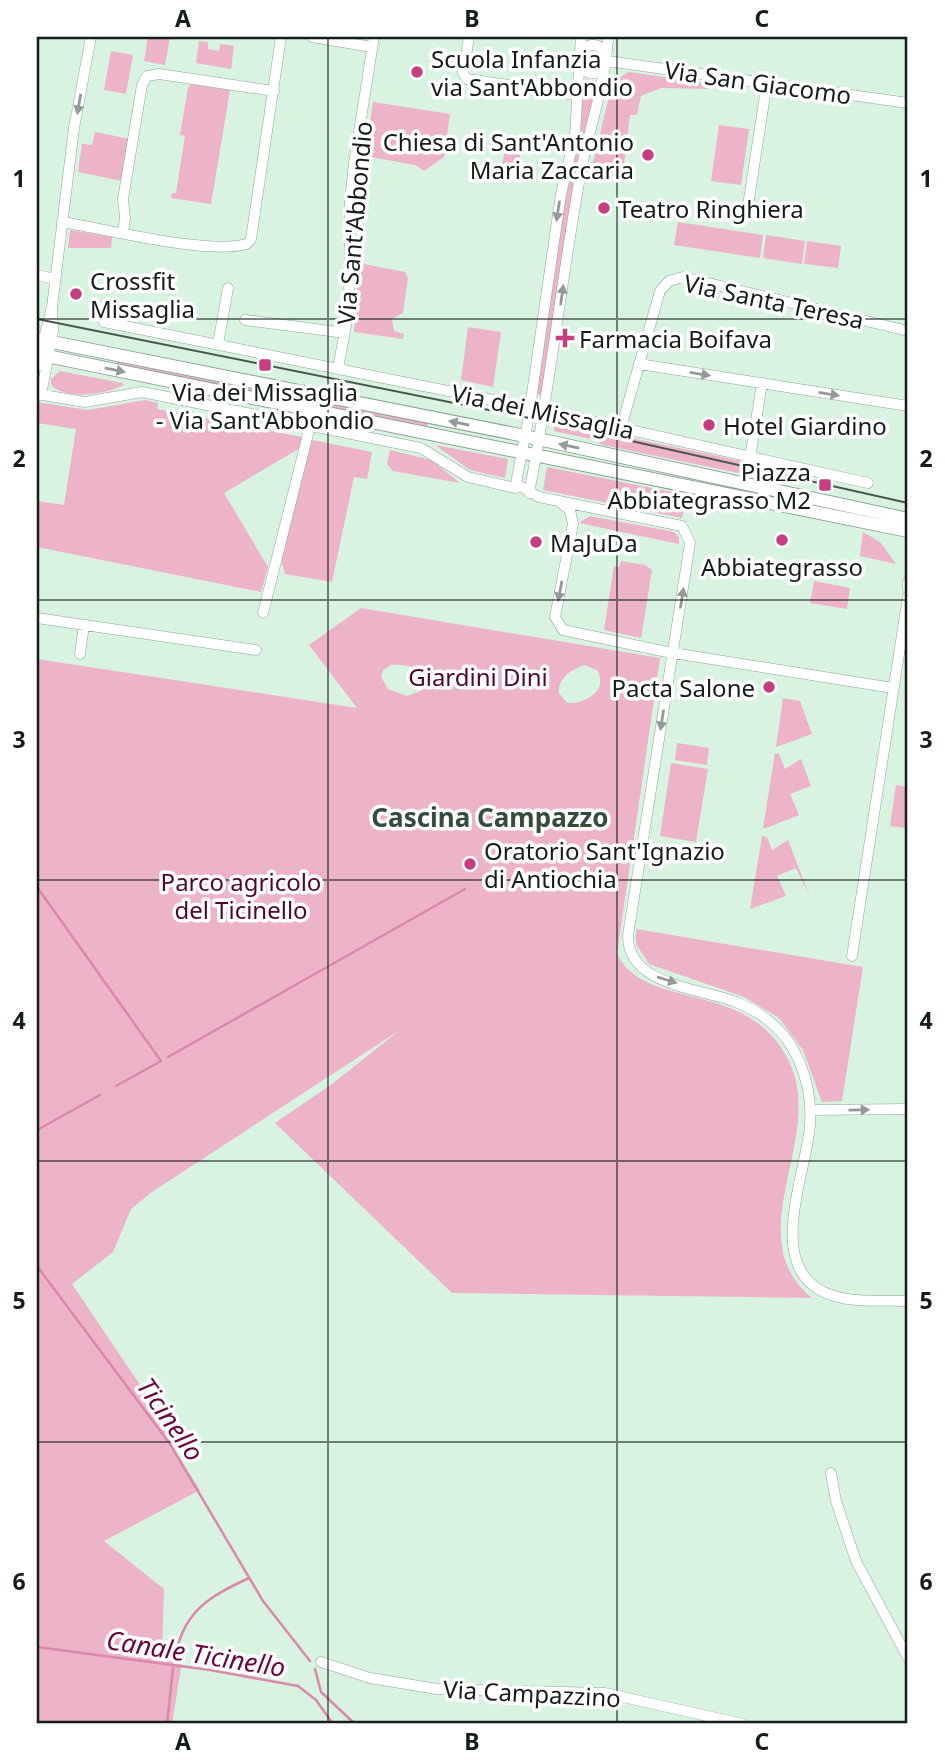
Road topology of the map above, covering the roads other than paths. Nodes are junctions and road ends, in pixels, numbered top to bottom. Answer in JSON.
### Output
{"nodes":[{"id":1,"x":90,"y":37,"type":"edge"},
{"id":2,"x":281,"y":37,"type":"edge"},
{"id":3,"x":312,"y":37,"type":"edge"},
{"id":4,"x":581,"y":37,"type":"edge"},
{"id":5,"x":608,"y":37,"type":"edge"},
{"id":6,"x":469,"y":38,"type":"edge"},
{"id":7,"x":373,"y":42,"type":"edge"},
{"id":8,"x":579,"y":57,"type":"junction"},
{"id":9,"x":607,"y":61,"type":"junction"},
{"id":10,"x":767,"y":82,"type":"junction"},
{"id":11,"x":274,"y":91,"type":"junction"},
{"id":12,"x":576,"y":96,"type":"junction"},
{"id":13,"x":908,"y":103,"type":"edge"},
{"id":14,"x":747,"y":212,"type":"dead end"},
{"id":15,"x":62,"y":222,"type":"junction"},
{"id":16,"x":123,"y":232,"type":"junction"},
{"id":17,"x":37,"y":275,"type":"edge"},
{"id":18,"x":55,"y":279,"type":"junction"},
{"id":19,"x":228,"y":288,"type":"dead end"},
{"id":20,"x":245,"y":320,"type":"dead end"},
{"id":21,"x":104,"y":322,"type":"dead end"},
{"id":22,"x":908,"y":331,"type":"edge"},
{"id":23,"x":338,"y":332,"type":"dead end"},
{"id":24,"x":43,"y":340,"type":"edge"},
{"id":25,"x":218,"y":344,"type":"junction"},
{"id":26,"x":40,"y":358,"type":"edge"},
{"id":27,"x":639,"y":364,"type":"junction"},
{"id":28,"x":338,"y":368,"type":"junction"},
{"id":29,"x":762,"y":383,"type":"junction"},
{"id":30,"x":39,"y":394,"type":"edge"},
{"id":31,"x":908,"y":406,"type":"edge"},
{"id":32,"x":530,"y":407,"type":"junction"},
{"id":33,"x":545,"y":411,"type":"junction"},
{"id":34,"x":310,"y":426,"type":"junction"},
{"id":35,"x":621,"y":428,"type":"junction"},
{"id":36,"x":526,"y":437,"type":"junction"},
{"id":37,"x":540,"y":440,"type":"junction"},
{"id":38,"x":523,"y":451,"type":"junction"},
{"id":39,"x":537,"y":454,"type":"junction"},
{"id":40,"x":750,"y":458,"type":"junction"},
{"id":41,"x":867,"y":484,"type":"dead end"},
{"id":42,"x":514,"y":488,"type":"junction"},
{"id":43,"x":529,"y":493,"type":"junction"},
{"id":44,"x":557,"y":501,"type":"junction"},
{"id":45,"x":599,"y":509,"type":"junction"},
{"id":46,"x":908,"y":519,"type":"edge"},
{"id":47,"x":573,"y":524,"type":"junction"},
{"id":48,"x":908,"y":531,"type":"edge"},
{"id":49,"x":908,"y":582,"type":"edge"},
{"id":50,"x":908,"y":589,"type":"edge"},
{"id":51,"x":908,"y":596,"type":"edge"},
{"id":52,"x":263,"y":613,"type":"dead end"},
{"id":53,"x":37,"y":618,"type":"edge"},
{"id":54,"x":85,"y":625,"type":"junction"},
{"id":55,"x":256,"y":650,"type":"dead end"},
{"id":56,"x":673,"y":653,"type":"junction"},
{"id":57,"x":80,"y":654,"type":"dead end"},
{"id":58,"x":893,"y":688,"type":"junction"},
{"id":59,"x":852,"y":956,"type":"dead end"},
{"id":60,"x":908,"y":1109,"type":"edge"},
{"id":61,"x":810,"y":1110,"type":"junction"},
{"id":62,"x":908,"y":1301,"type":"edge"},
{"id":63,"x":831,"y":1473,"type":"dead end"},
{"id":64,"x":908,"y":1658,"type":"edge"},
{"id":65,"x":321,"y":1662,"type":"dead end"},
{"id":66,"x":743,"y":1724,"type":"edge"}],
"edges":[{"from":1,"to":15,"type":"street","one_way":true},
{"from":2,"to":11,"type":"street"},
{"from":3,"to":7,"type":"street"},
{"from":4,"to":8,"type":"street"},
{"from":5,"to":9,"type":"street"},
{"from":6,"to":12,"type":"street"},
{"from":7,"to":28,"type":"street","name":"Via Sant'Abbondio"},
{"from":8,"to":9,"type":"street"},
{"from":8,"to":9,"type":"street"},
{"from":8,"to":12,"type":"street"},
{"from":9,"to":10,"type":"street","name":"Via San Giacomo"},
{"from":33,"to":9,"type":"street","one_way":true},
{"from":10,"to":13,"type":"street","name":"Via San Giacomo"},
{"from":10,"to":14,"type":"street"},
{"from":11,"to":16,"type":"street"},
{"from":11,"to":16,"type":"street"},
{"from":12,"to":32,"type":"street","one_way":true},
{"from":15,"to":16,"type":"street"},
{"from":15,"to":18,"type":"street"},
{"from":17,"to":18,"type":"street"},
{"from":18,"to":24,"type":"street"},
{"from":19,"to":25,"type":"street"},
{"from":20,"to":23,"type":"street"},
{"from":21,"to":25,"type":"street","name":"Via dei Missaglia"},
{"from":22,"to":27,"type":"street","name":"Via Santa Teresa"},
{"from":24,"to":26,"type":"street"},
{"from":36,"to":24,"type":"main road","name":"Via dei Missaglia","one_way":true},
{"from":25,"to":28,"type":"street","name":"Via dei Missaglia"},
{"from":26,"to":30,"type":"street"},
{"from":26,"to":38,"type":"main road","name":"Via dei Missaglia","one_way":true},
{"from":27,"to":29,"type":"street","one_way":true},
{"from":27,"to":35,"type":"street","name":"Via Santa Teresa"},
{"from":28,"to":32,"type":"street","name":"Via dei Missaglia"},
{"from":29,"to":31,"type":"street","one_way":true},
{"from":29,"to":40,"type":"street"},
{"from":30,"to":34,"type":"street"},
{"from":32,"to":33,"type":"street","name":"Via dei Missaglia"},
{"from":32,"to":36,"type":"street"},
{"from":33,"to":35,"type":"street","name":"Via dei Missaglia"},
{"from":33,"to":37,"type":"street"},
{"from":34,"to":42,"type":"street"},
{"from":34,"to":52,"type":"street"},
{"from":35,"to":40,"type":"street","name":"Via dei Missaglia"},
{"from":36,"to":37,"type":"main road","name":"Via dei Missaglia"},
{"from":36,"to":38,"type":"street","name":"Via dei Missaglia"},
{"from":37,"to":39,"type":"street","name":"Via dei Missaglia"},
{"from":46,"to":37,"type":"main road","name":"Via dei Missaglia","one_way":true},
{"from":38,"to":39,"type":"main road","name":"Via dei Missaglia"},
{"from":38,"to":42,"type":"street","name":"Via dei Missaglia"},
{"from":39,"to":43,"type":"street","name":"Via dei Missaglia"},
{"from":39,"to":48,"type":"main road","name":"Via dei Missaglia"},
{"from":40,"to":41,"type":"street","name":"Via dei Missaglia"},
{"from":42,"to":43,"type":"street"},
{"from":43,"to":44,"type":"street"},
{"from":44,"to":45,"type":"street"},
{"from":44,"to":47,"type":"street"},
{"from":45,"to":47,"type":"street"},
{"from":56,"to":45,"type":"street","one_way":true},
{"from":47,"to":56,"type":"street","one_way":true},
{"from":49,"to":50,"type":"street"},
{"from":51,"to":58,"type":"street"},
{"from":53,"to":54,"type":"street"},
{"from":54,"to":55,"type":"street"},
{"from":54,"to":57,"type":"street"},
{"from":56,"to":58,"type":"street"},
{"from":56,"to":61,"type":"street","one_way":true},
{"from":58,"to":59,"type":"street"},
{"from":61,"to":60,"type":"street","one_way":true},
{"from":61,"to":62,"type":"street"},
{"from":63,"to":64,"type":"street"},
{"from":65,"to":66,"type":"street","name":"Via Campazzino"}]}
